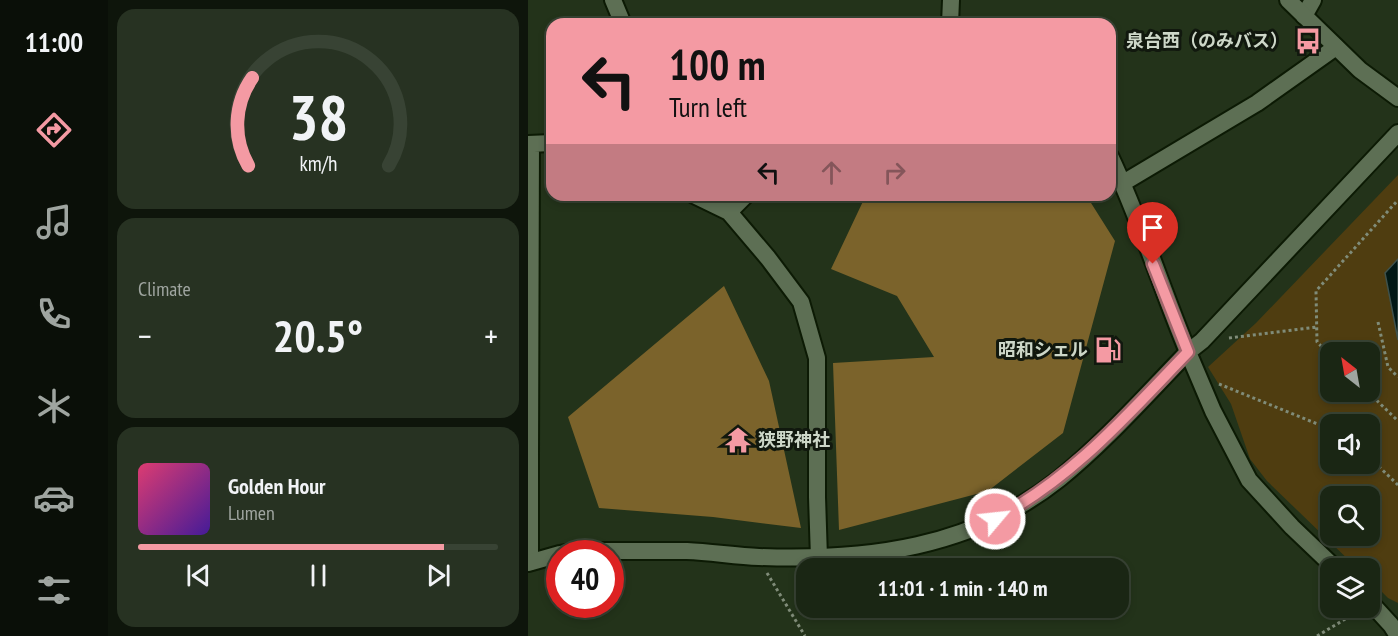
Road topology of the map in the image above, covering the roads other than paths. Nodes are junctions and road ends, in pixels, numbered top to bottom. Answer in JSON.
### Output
{"nodes":[{"id":1,"x":613,"y":0,"type":"edge"},
{"id":2,"x":951,"y":0,"type":"edge"},
{"id":3,"x":1288,"y":0,"type":"edge"},
{"id":4,"x":1313,"y":0,"type":"edge"},
{"id":5,"x":1304,"y":16,"type":"junction"},
{"id":6,"x":620,"y":18,"type":"edge"},
{"id":7,"x":950,"y":18,"type":"edge"},
{"id":8,"x":1336,"y":47,"type":"junction"},
{"id":9,"x":1398,"y":98,"type":"edge"},
{"id":10,"x":1398,"y":132,"type":"edge"},
{"id":11,"x":546,"y":143,"type":"edge"},
{"id":12,"x":530,"y":144,"type":"edge"},
{"id":13,"x":1116,"y":168,"type":"edge"},
{"id":14,"x":1123,"y":183,"type":"junction"},
{"id":15,"x":706,"y":201,"type":"edge"},
{"id":16,"x":740,"y":201,"type":"edge"},
{"id":17,"x":729,"y":212,"type":"junction"},
{"id":18,"x":1188,"y":352,"type":"junction"},
{"id":19,"x":529,"y":456,"type":"edge"},
{"id":20,"x":624,"y":551,"type":"edge"},
{"id":21,"x":546,"y":558,"type":"edge"},
{"id":22,"x":819,"y":558,"type":"junction"},
{"id":23,"x":1325,"y":558,"type":"edge"},
{"id":24,"x":529,"y":562,"type":"edge"},
{"id":25,"x":1380,"y":613,"type":"edge"},
{"id":26,"x":1395,"y":629,"type":"edge"}],
"edges":[{"from":1,"to":6,"type":"street"},
{"from":2,"to":7,"type":"street"},
{"from":3,"to":5,"type":"street"},
{"from":4,"to":5,"type":"street"},
{"from":5,"to":8,"type":"street"},
{"from":8,"to":9,"type":"street"},
{"from":8,"to":14,"type":"street"},
{"from":10,"to":18,"type":"street"},
{"from":11,"to":12,"type":"street"},
{"from":12,"to":19,"type":"street"},
{"from":13,"to":14,"type":"street"},
{"from":14,"to":18,"type":"street"},
{"from":15,"to":17,"type":"street"},
{"from":16,"to":17,"type":"street"},
{"from":17,"to":22,"type":"street"},
{"from":18,"to":22,"type":"street"},
{"from":18,"to":23,"type":"street"},
{"from":19,"to":24,"type":"street"},
{"from":20,"to":22,"type":"street"},
{"from":21,"to":24,"type":"street"},
{"from":25,"to":26,"type":"street"}]}
